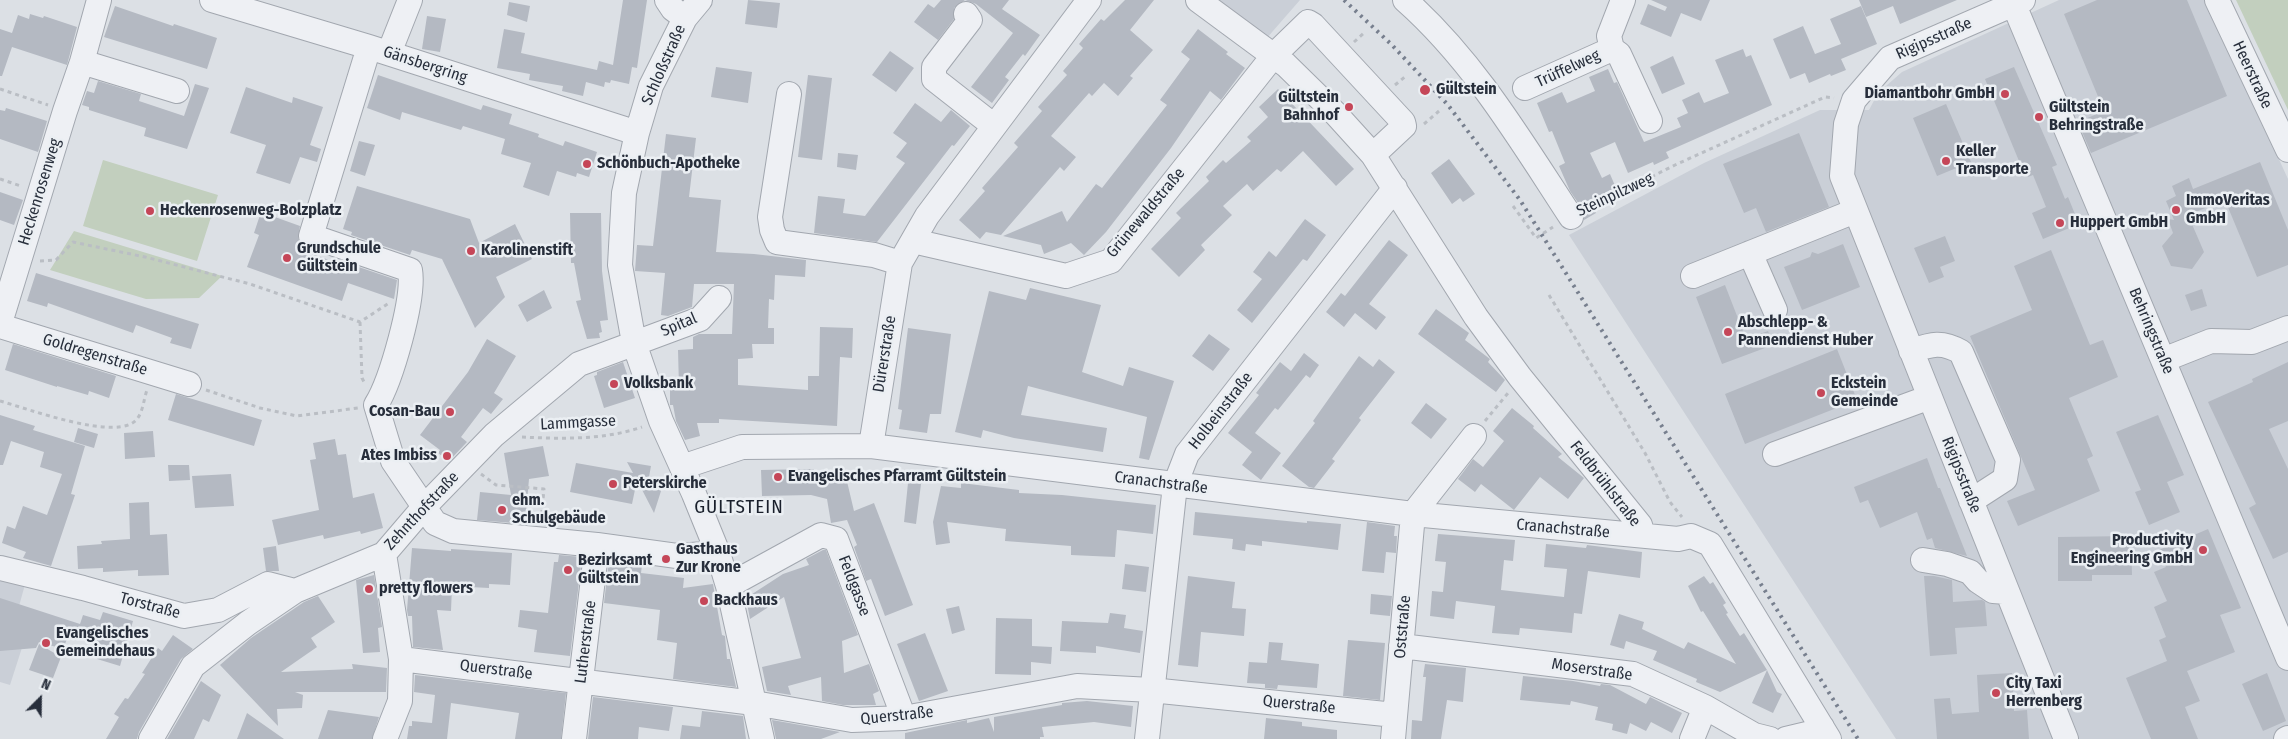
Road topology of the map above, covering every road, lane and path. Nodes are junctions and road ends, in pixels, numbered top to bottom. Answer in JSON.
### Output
{"nodes":[{"id":1,"x":99,"y":0,"type":"edge"},
{"id":2,"x":212,"y":0,"type":"edge"},
{"id":3,"x":410,"y":0,"type":"edge"},
{"id":4,"x":668,"y":0,"type":"edge"},
{"id":5,"x":700,"y":0,"type":"edge"},
{"id":6,"x":1088,"y":0,"type":"edge"},
{"id":7,"x":1198,"y":0,"type":"edge"},
{"id":8,"x":1405,"y":0,"type":"edge"},
{"id":9,"x":1623,"y":0,"type":"edge"},
{"id":10,"x":2217,"y":0,"type":"edge"},
{"id":11,"x":2016,"y":1,"type":"edge"},
{"id":12,"x":237,"y":3,"type":"edge"},
{"id":13,"x":966,"y":14,"type":"dead end"},
{"id":14,"x":684,"y":18,"type":"junction"},
{"id":15,"x":1364,"y":33,"type":"dead end"},
{"id":16,"x":1356,"y":40,"type":"dead end"},
{"id":17,"x":1612,"y":49,"type":"junction"},
{"id":18,"x":379,"y":50,"type":"junction"},
{"id":19,"x":1274,"y":55,"type":"junction"},
{"id":20,"x":82,"y":62,"type":"junction"},
{"id":21,"x":1406,"y":76,"type":"dead end"},
{"id":22,"x":1396,"y":84,"type":"dead end"},
{"id":23,"x":1525,"y":88,"type":"dead end"},
{"id":24,"x":0,"y":90,"type":"edge"},
{"id":25,"x":177,"y":91,"type":"dead end"},
{"id":26,"x":789,"y":94,"type":"dead end"},
{"id":27,"x":1854,"y":100,"type":"junction"},
{"id":28,"x":65,"y":110,"type":"junction"},
{"id":29,"x":1650,"y":121,"type":"dead end"},
{"id":30,"x":994,"y":126,"type":"junction"},
{"id":31,"x":637,"y":133,"type":"junction"},
{"id":32,"x":2288,"y":150,"type":"edge"},
{"id":33,"x":1373,"y":155,"type":"junction"},
{"id":34,"x":1395,"y":188,"type":"junction"},
{"id":35,"x":1514,"y":206,"type":"dead end"},
{"id":36,"x":1855,"y":211,"type":"junction"},
{"id":37,"x":1571,"y":217,"type":"joint"},
{"id":38,"x":1544,"y":233,"type":"dead end"},
{"id":39,"x":913,"y":241,"type":"junction"},
{"id":40,"x":1750,"y":253,"type":"junction"},
{"id":41,"x":19,"y":262,"type":"junction"},
{"id":42,"x":900,"y":263,"type":"junction"},
{"id":43,"x":1693,"y":276,"type":"dead end"},
{"id":44,"x":1549,"y":295,"type":"dead end"},
{"id":45,"x":719,"y":298,"type":"dead end"},
{"id":46,"x":408,"y":309,"type":"junction"},
{"id":47,"x":1775,"y":310,"type":"dead end"},
{"id":48,"x":360,"y":322,"type":"junction"},
{"id":49,"x":0,"y":324,"type":"edge"},
{"id":50,"x":2288,"y":328,"type":"edge"},
{"id":51,"x":634,"y":343,"type":"junction"},
{"id":52,"x":1911,"y":351,"type":"junction"},
{"id":53,"x":2163,"y":360,"type":"junction"},
{"id":54,"x":152,"y":373,"type":"junction"},
{"id":55,"x":1520,"y":377,"type":"junction"},
{"id":56,"x":189,"y":384,"type":"joint"},
{"id":57,"x":1930,"y":397,"type":"junction"},
{"id":58,"x":0,"y":400,"type":"edge"},
{"id":59,"x":376,"y":405,"type":"junction"},
{"id":60,"x":661,"y":421,"type":"junction"},
{"id":61,"x":494,"y":435,"type":"junction"},
{"id":62,"x":1474,"y":436,"type":"joint"},
{"id":63,"x":870,"y":446,"type":"junction"},
{"id":64,"x":1775,"y":454,"type":"dead end"},
{"id":65,"x":467,"y":462,"type":"junction"},
{"id":66,"x":682,"y":467,"type":"junction"},
{"id":67,"x":1175,"y":486,"type":"junction"},
{"id":68,"x":1971,"y":501,"type":"junction"},
{"id":69,"x":425,"y":506,"type":"junction"},
{"id":70,"x":1413,"y":514,"type":"junction"},
{"id":71,"x":1643,"y":536,"type":"junction"},
{"id":72,"x":1691,"y":536,"type":"junction"},
{"id":73,"x":539,"y":539,"type":"junction"},
{"id":74,"x":597,"y":545,"type":"junction"},
{"id":75,"x":718,"y":553,"type":"junction"},
{"id":76,"x":384,"y":554,"type":"junction"},
{"id":77,"x":1922,"y":560,"type":"dead end"},
{"id":78,"x":0,"y":568,"type":"edge"},
{"id":79,"x":728,"y":586,"type":"junction"},
{"id":80,"x":295,"y":591,"type":"junction"},
{"id":81,"x":2007,"y":592,"type":"junction"},
{"id":82,"x":1401,"y":646,"type":"junction"},
{"id":83,"x":2288,"y":658,"type":"edge"},
{"id":84,"x":401,"y":659,"type":"junction"},
{"id":85,"x":582,"y":680,"type":"junction"},
{"id":86,"x":1151,"y":690,"type":"junction"},
{"id":87,"x":754,"y":703,"type":"junction"},
{"id":88,"x":1705,"y":707,"type":"junction"},
{"id":89,"x":1395,"y":715,"type":"junction"},
{"id":90,"x":904,"y":718,"type":"junction"},
{"id":91,"x":1826,"y":733,"type":"edge"},
{"id":92,"x":151,"y":739,"type":"edge"},
{"id":93,"x":385,"y":739,"type":"edge"},
{"id":94,"x":574,"y":739,"type":"edge"},
{"id":95,"x":762,"y":739,"type":"edge"},
{"id":96,"x":1147,"y":739,"type":"edge"},
{"id":97,"x":1393,"y":739,"type":"edge"},
{"id":98,"x":1692,"y":739,"type":"edge"},
{"id":99,"x":1770,"y":739,"type":"edge"},
{"id":100,"x":1786,"y":739,"type":"edge"},
{"id":101,"x":2066,"y":739,"type":"edge"}],
"edges":[{"from":1,"to":20,"type":"street","name":"Heckenrosenweg"},
{"from":2,"to":12,"type":"street","name":"Gänsbergring"},
{"from":3,"to":18,"type":"street"},
{"from":4,"to":14,"type":"street"},
{"from":5,"to":14,"type":"street","name":"Schloßstraße"},
{"from":6,"to":30,"type":"street","name":"Dürerstraße"},
{"from":7,"to":19,"type":"street","name":"Feldbrühlstraße"},
{"from":8,"to":37,"type":"street","name":"Steinpilzweg"},
{"from":9,"to":17,"type":"street","name":"Trüffelweg"},
{"from":10,"to":32,"type":"street","name":"Heerstraße"},
{"from":11,"to":27,"type":"street","name":"Rigipsstraße"},
{"from":11,"to":53,"type":"street","name":"Behringstraße"},
{"from":12,"to":18,"type":"street","name":"Gänsbergring"},
{"from":13,"to":30,"type":"street"},
{"from":14,"to":31,"type":"street","name":"Schloßstraße"},
{"from":15,"to":16,"type":"path"},
{"from":17,"to":23,"type":"street","name":"Trüffelweg"},
{"from":17,"to":29,"type":"street","name":"Trüffelweg"},
{"from":18,"to":31,"type":"street","name":"Gänsbergring"},
{"from":18,"to":46,"type":"street"},
{"from":19,"to":33,"type":"street","name":"Feldbrühlstraße"},
{"from":19,"to":33,"type":"street","name":"Grünewaldstraße"},
{"from":19,"to":39,"type":"street","name":"Grünewaldstraße"},
{"from":20,"to":25,"type":"street"},
{"from":20,"to":28,"type":"street","name":"Heckenrosenweg"},
{"from":21,"to":22,"type":"path"},
{"from":24,"to":28,"type":"path"},
{"from":26,"to":42,"type":"street"},
{"from":27,"to":36,"type":"street","name":"Rigipsstraße"},
{"from":27,"to":37,"type":"path","name":"Steinpilzweg"},
{"from":28,"to":41,"type":"street","name":"Heckenrosenweg"},
{"from":30,"to":39,"type":"street","name":"Dürerstraße"},
{"from":31,"to":51,"type":"street","name":"Schloßstraße"},
{"from":33,"to":34,"type":"street","name":"Feldbrühlstraße"},
{"from":34,"to":55,"type":"street","name":"Feldbrühlstraße"},
{"from":34,"to":67,"type":"street","name":"Holbeinstraße"},
{"from":35,"to":38,"type":"path"},
{"from":36,"to":40,"type":"street"},
{"from":36,"to":52,"type":"street","name":"Rigipsstraße"},
{"from":39,"to":42,"type":"street","name":"Dürerstraße"},
{"from":40,"to":43,"type":"street"},
{"from":40,"to":47,"type":"street"},
{"from":41,"to":48,"type":"path"},
{"from":41,"to":49,"type":"street","name":"Heckenrosenweg"},
{"from":42,"to":63,"type":"street","name":"Dürerstraße"},
{"from":44,"to":72,"type":"path"},
{"from":45,"to":51,"type":"street","name":"Spital"},
{"from":46,"to":48,"type":"path"},
{"from":46,"to":59,"type":"street"},
{"from":48,"to":59,"type":"path"},
{"from":49,"to":54,"type":"street","name":"Goldregenstraße"},
{"from":50,"to":53,"type":"street"},
{"from":51,"to":60,"type":"street","name":"Schloßstraße"},
{"from":51,"to":61,"type":"street","name":"Zehnthofstraße"},
{"from":52,"to":57,"type":"street","name":"Rigipsstraße"},
{"from":52,"to":68,"type":"street"},
{"from":53,"to":83,"type":"street","name":"Behringstraße"},
{"from":54,"to":56,"type":"street","name":"Goldregenstraße"},
{"from":54,"to":58,"type":"path"},
{"from":55,"to":62,"type":"path"},
{"from":55,"to":71,"type":"street","name":"Feldbrühlstraße"},
{"from":56,"to":59,"type":"path"},
{"from":57,"to":64,"type":"street"},
{"from":57,"to":68,"type":"street","name":"Rigipsstraße"},
{"from":59,"to":69,"type":"street"},
{"from":60,"to":61,"type":"path","name":"Lammgasse"},
{"from":60,"to":66,"type":"street","name":"Schloßstraße"},
{"from":61,"to":65,"type":"street","name":"Zehnthofstraße"},
{"from":62,"to":70,"type":"street"},
{"from":63,"to":66,"type":"street","name":"Cranachstraße"},
{"from":63,"to":67,"type":"street","name":"Cranachstraße"},
{"from":65,"to":69,"type":"street","name":"Zehnthofstraße"},
{"from":65,"to":73,"type":"path"},
{"from":66,"to":75,"type":"street","name":"Schloßstraße"},
{"from":67,"to":70,"type":"street","name":"Cranachstraße"},
{"from":67,"to":86,"type":"street","name":"Holbeinstraße"},
{"from":68,"to":81,"type":"street","name":"Rigipsstraße"},
{"from":69,"to":73,"type":"street"},
{"from":69,"to":76,"type":"street","name":"Zehnthofstraße"},
{"from":70,"to":71,"type":"street","name":"Cranachstraße"},
{"from":70,"to":82,"type":"street","name":"Oststraße"},
{"from":71,"to":72,"type":"street","name":"Feldbrühlstraße"},
{"from":72,"to":91,"type":"street"},
{"from":73,"to":74,"type":"street"},
{"from":74,"to":75,"type":"street"},
{"from":74,"to":85,"type":"street","name":"Lutherstraße"},
{"from":75,"to":79,"type":"street","name":"Schloßstraße"},
{"from":76,"to":80,"type":"street","name":"Zehnthofstraße"},
{"from":76,"to":84,"type":"street"},
{"from":77,"to":81,"type":"street"},
{"from":78,"to":80,"type":"street","name":"Torstraße"},
{"from":79,"to":87,"type":"street","name":"Schloßstraße"},
{"from":79,"to":90,"type":"street","name":"Feldgasse"},
{"from":80,"to":92,"type":"street","name":"Zehnthofstraße"},
{"from":81,"to":101,"type":"street","name":"Rigipsstraße"},
{"from":82,"to":88,"type":"street","name":"Moserstraße"},
{"from":82,"to":89,"type":"street","name":"Oststraße"},
{"from":84,"to":85,"type":"street","name":"Querstraße"},
{"from":84,"to":93,"type":"street"},
{"from":85,"to":87,"type":"street","name":"Querstraße"},
{"from":85,"to":94,"type":"street","name":"Lutherstraße"},
{"from":86,"to":89,"type":"street","name":"Querstraße"},
{"from":86,"to":90,"type":"street","name":"Querstraße"},
{"from":86,"to":96,"type":"street","name":"Holbeinstraße"},
{"from":87,"to":90,"type":"street","name":"Querstraße"},
{"from":87,"to":95,"type":"street","name":"Schloßstraße"},
{"from":88,"to":98,"type":"street"},
{"from":88,"to":99,"type":"street","name":"Moserstraße"},
{"from":89,"to":97,"type":"street","name":"Oststraße"},
{"from":91,"to":100,"type":"street"}]}
